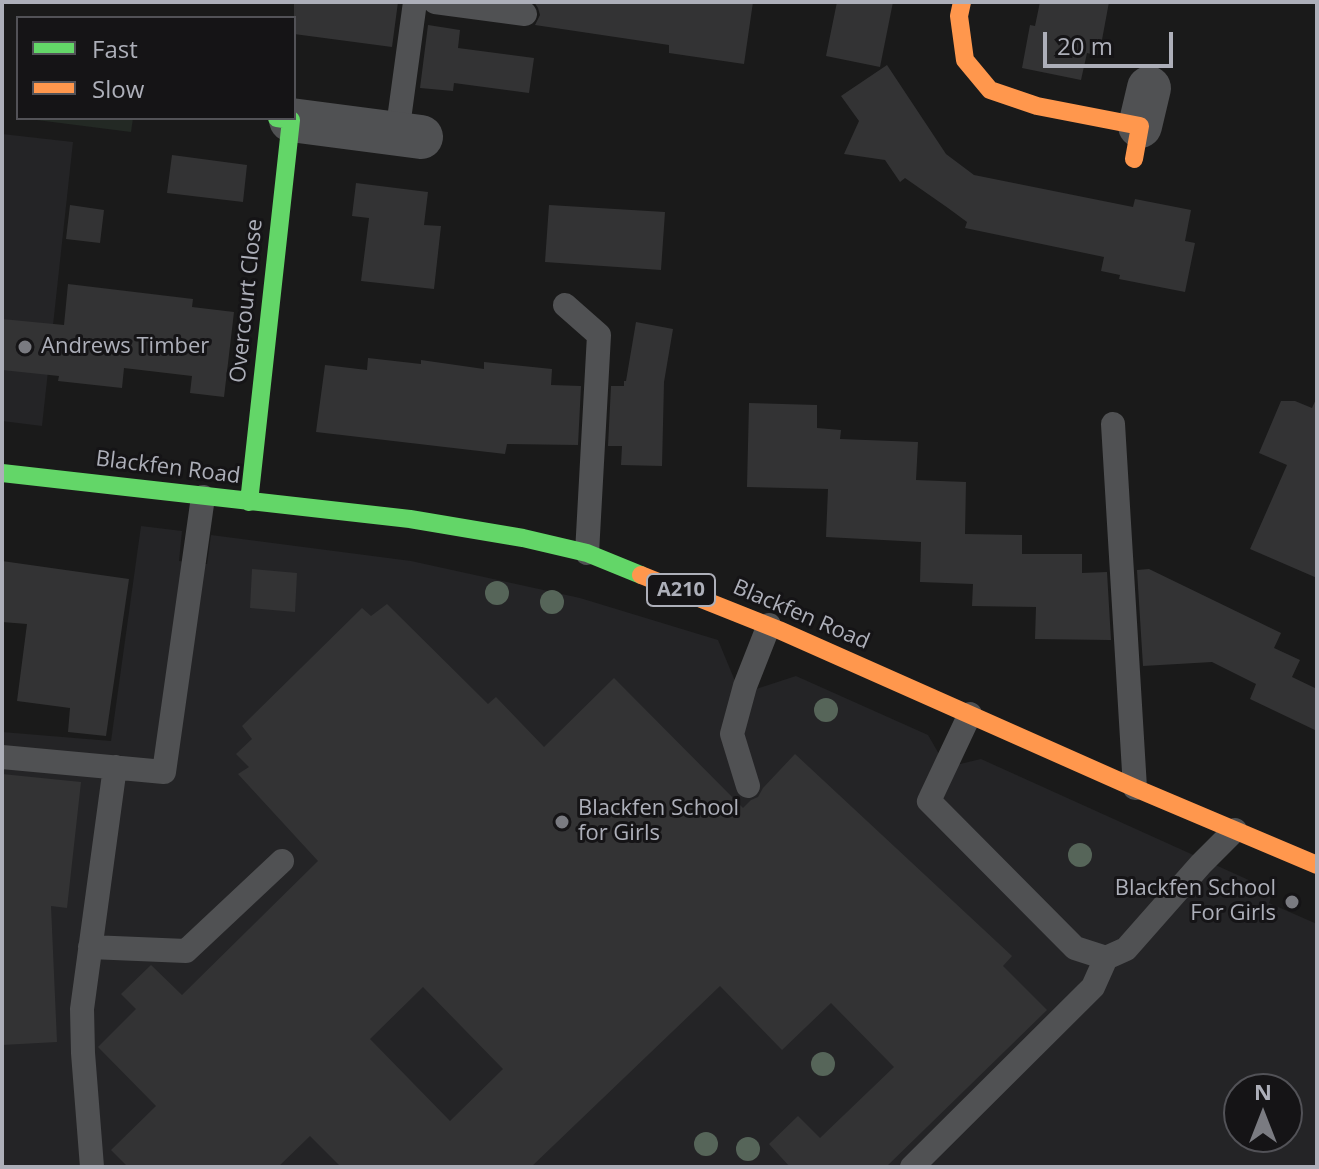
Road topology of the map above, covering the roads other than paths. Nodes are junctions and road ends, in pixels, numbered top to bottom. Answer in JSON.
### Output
{"nodes":[{"id":1,"x":415,"y":2,"type":"edge"},
{"id":2,"x":435,"y":2,"type":"edge"},
{"id":3,"x":962,"y":2,"type":"edge"},
{"id":4,"x":525,"y":14,"type":"dead end"},
{"id":5,"x":284,"y":120,"type":"edge"},
{"id":6,"x":292,"y":120,"type":"edge"},
{"id":7,"x":1141,"y":124,"type":"dead end"},
{"id":8,"x":409,"y":135,"type":"joint"},
{"id":9,"x":565,"y":305,"type":"dead end"},
{"id":10,"x":1113,"y":424,"type":"dead end"},
{"id":11,"x":2,"y":473,"type":"edge"},
{"id":12,"x":203,"y":497,"type":"junction"},
{"id":13,"x":249,"y":502,"type":"junction"},
{"id":14,"x":587,"y":553,"type":"junction"},
{"id":15,"x":769,"y":625,"type":"junction"},
{"id":16,"x":970,"y":714,"type":"junction"},
{"id":17,"x":2,"y":757,"type":"edge"},
{"id":18,"x":115,"y":767,"type":"junction"},
{"id":19,"x":748,"y":786,"type":"dead end"},
{"id":20,"x":1135,"y":788,"type":"junction"},
{"id":21,"x":1235,"y":830,"type":"junction"},
{"id":22,"x":282,"y":861,"type":"dead end"},
{"id":23,"x":1317,"y":865,"type":"edge"},
{"id":24,"x":90,"y":947,"type":"junction"},
{"id":25,"x":1106,"y":958,"type":"junction"},
{"id":26,"x":92,"y":1167,"type":"edge"},
{"id":27,"x":912,"y":1167,"type":"edge"}],
"edges":[{"from":1,"to":8,"type":"lane"},
{"from":2,"to":4,"type":"lane"},
{"from":3,"to":7,"type":"main road"},
{"from":5,"to":13,"type":"main road","name":"Overcourt Close"},
{"from":6,"to":8,"type":"street"},
{"from":9,"to":14,"type":"lane"},
{"from":10,"to":20,"type":"lane"},
{"from":11,"to":12,"type":"main road","name":"Blackfen Road","number":"A210"},
{"from":12,"to":13,"type":"main road","name":"Blackfen Road","number":"A210"},
{"from":12,"to":18,"type":"lane"},
{"from":13,"to":14,"type":"main road","name":"Blackfen Road","number":"A210"},
{"from":14,"to":15,"type":"main road","name":"Blackfen Road","number":"A210"},
{"from":15,"to":16,"type":"main road","name":"Blackfen Road","number":"A210"},
{"from":15,"to":19,"type":"lane"},
{"from":16,"to":20,"type":"main road","name":"Blackfen Road","number":"A210"},
{"from":16,"to":25,"type":"lane"},
{"from":17,"to":18,"type":"lane"},
{"from":18,"to":24,"type":"lane"},
{"from":20,"to":21,"type":"main road","name":"Blackfen Road","number":"A210"},
{"from":21,"to":23,"type":"main road","name":"Blackfen Road","number":"A210"},
{"from":21,"to":25,"type":"lane"},
{"from":22,"to":24,"type":"lane"},
{"from":24,"to":26,"type":"lane"},
{"from":25,"to":27,"type":"lane"}]}
